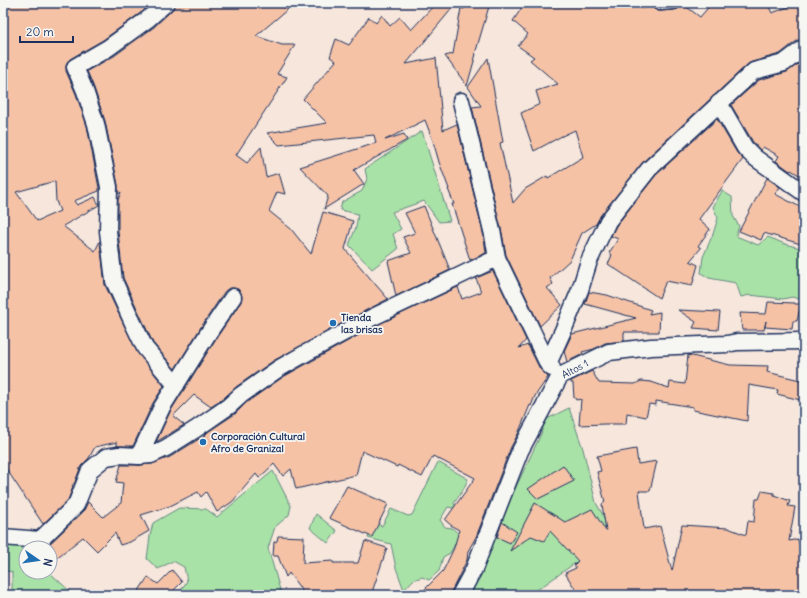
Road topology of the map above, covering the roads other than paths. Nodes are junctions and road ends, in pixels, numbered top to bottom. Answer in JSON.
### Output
{"nodes":[{"id":1,"x":166,"y":3,"type":"edge"},
{"id":2,"x":658,"y":3,"type":"edge"},
{"id":3,"x":673,"y":3,"type":"edge"},
{"id":4,"x":804,"y":48,"type":"edge"},
{"id":5,"x":461,"y":101,"type":"dead end"},
{"id":6,"x":719,"y":103,"type":"junction"},
{"id":7,"x":804,"y":193,"type":"edge"},
{"id":8,"x":497,"y":258,"type":"junction"},
{"id":9,"x":233,"y":297,"type":"dead end"},
{"id":10,"x":804,"y":341,"type":"edge"},
{"id":11,"x":548,"y":364,"type":"junction"},
{"id":12,"x":560,"y":376,"type":"junction"},
{"id":13,"x":176,"y":385,"type":"junction"},
{"id":14,"x":139,"y":456,"type":"junction"},
{"id":15,"x":3,"y":537,"type":"edge"},
{"id":16,"x":460,"y":595,"type":"edge"}],
"edges":[{"from":1,"to":13,"type":"street"},
{"from":2,"to":3,"type":"street"},
{"from":4,"to":6,"type":"street"},
{"from":5,"to":8,"type":"street"},
{"from":6,"to":7,"type":"street"},
{"from":6,"to":11,"type":"street"},
{"from":8,"to":11,"type":"street"},
{"from":8,"to":14,"type":"street"},
{"from":9,"to":13,"type":"street"},
{"from":10,"to":12,"type":"street","name":"Altos 1"},
{"from":11,"to":12,"type":"street"},
{"from":12,"to":16,"type":"street","name":"Altos 1"},
{"from":13,"to":14,"type":"street"},
{"from":14,"to":15,"type":"street"}]}
